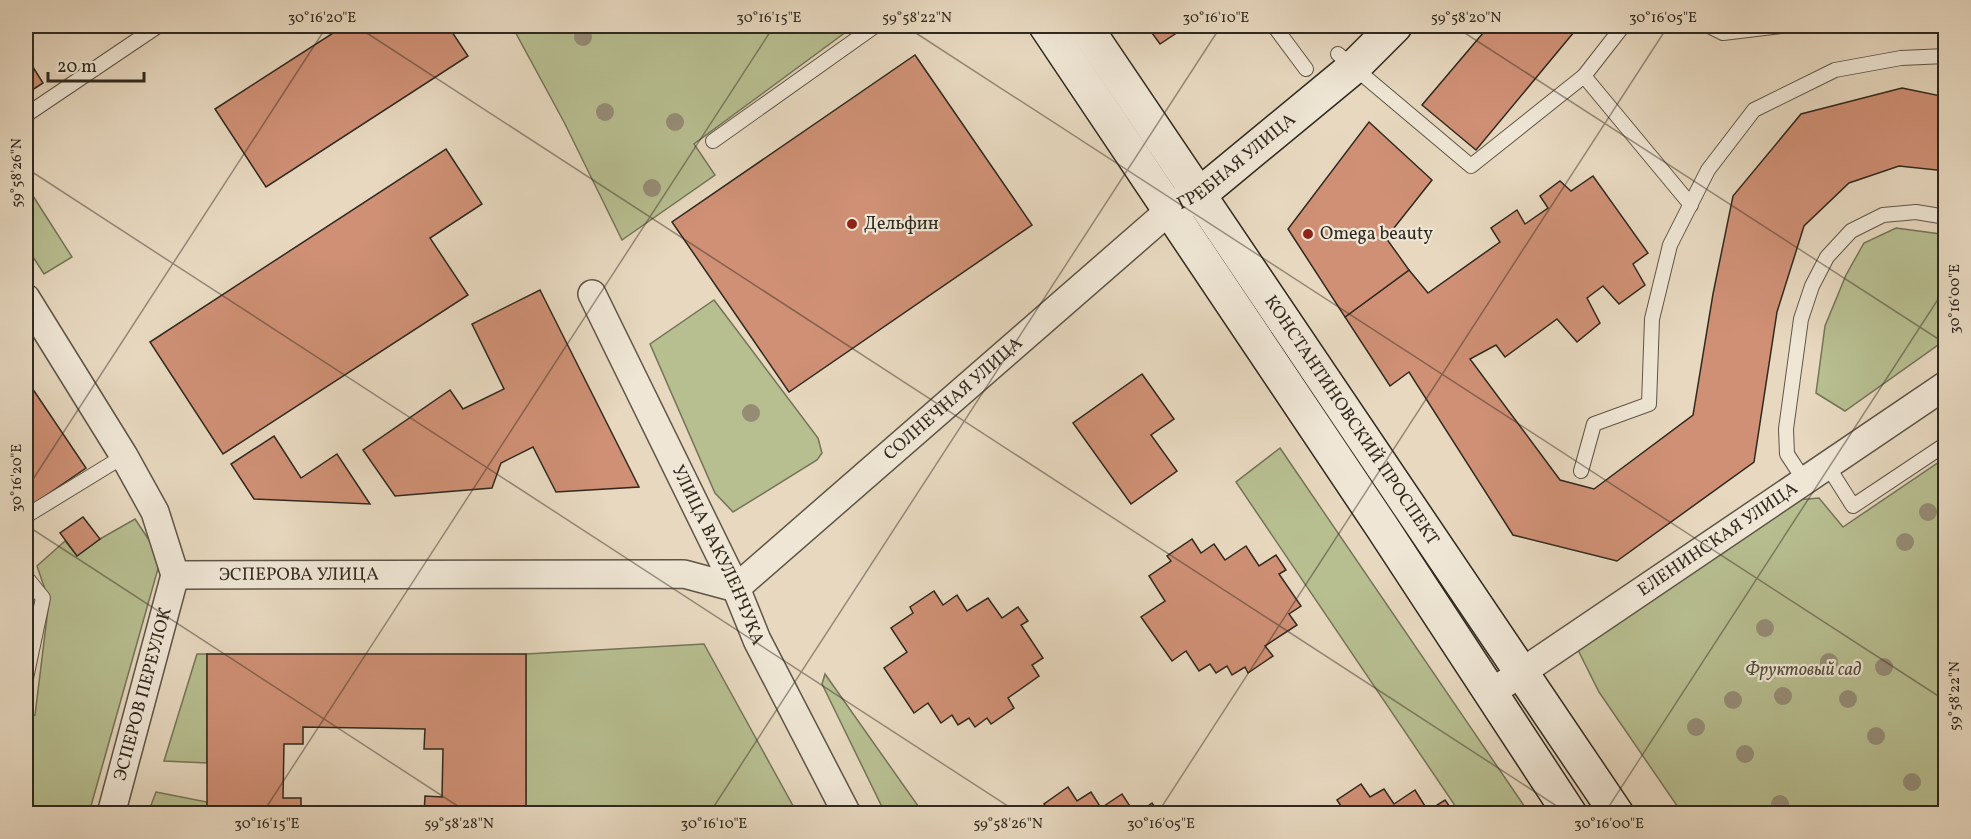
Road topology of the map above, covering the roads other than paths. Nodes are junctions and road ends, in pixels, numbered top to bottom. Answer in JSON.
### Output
{"nodes":[{"id":1,"x":158,"y":26,"type":"edge"},
{"id":2,"x":875,"y":26,"type":"edge"},
{"id":3,"x":1046,"y":26,"type":"edge"},
{"id":4,"x":1085,"y":26,"type":"edge"},
{"id":5,"x":1274,"y":26,"type":"edge"},
{"id":6,"x":1365,"y":26,"type":"edge"},
{"id":7,"x":1395,"y":26,"type":"edge"},
{"id":8,"x":1623,"y":26,"type":"edge"},
{"id":9,"x":1709,"y":26,"type":"edge"},
{"id":10,"x":1781,"y":26,"type":"edge"},
{"id":11,"x":1946,"y":56,"type":"edge"},
{"id":12,"x":1346,"y":60,"type":"junction"},
{"id":13,"x":1306,"y":69,"type":"dead end"},
{"id":14,"x":1584,"y":76,"type":"junction"},
{"id":15,"x":26,"y":115,"type":"edge"},
{"id":16,"x":713,"y":141,"type":"dead end"},
{"id":17,"x":1194,"y":187,"type":"junction"},
{"id":18,"x":1691,"y":204,"type":"junction"},
{"id":19,"x":1170,"y":210,"type":"junction"},
{"id":20,"x":1946,"y":217,"type":"edge"},
{"id":21,"x":592,"y":294,"type":"dead end"},
{"id":22,"x":26,"y":298,"type":"edge"},
{"id":23,"x":1946,"y":385,"type":"edge"},
{"id":24,"x":1946,"y":444,"type":"edge"},
{"id":25,"x":124,"y":456,"type":"junction"},
{"id":26,"x":1827,"y":465,"type":"junction"},
{"id":27,"x":1581,"y":471,"type":"dead end"},
{"id":28,"x":1804,"y":480,"type":"junction"},
{"id":29,"x":26,"y":516,"type":"edge"},
{"id":30,"x":175,"y":575,"type":"junction"},
{"id":31,"x":26,"y":577,"type":"edge"},
{"id":32,"x":736,"y":588,"type":"junction"},
{"id":33,"x":1522,"y":671,"type":"junction"},
{"id":34,"x":26,"y":678,"type":"edge"},
{"id":35,"x":1491,"y":693,"type":"junction"},
{"id":36,"x":111,"y":813,"type":"edge"},
{"id":37,"x":846,"y":813,"type":"edge"},
{"id":38,"x":1570,"y":813,"type":"edge"},
{"id":39,"x":1617,"y":813,"type":"edge"}],
"edges":[{"from":1,"to":15,"type":"lane"},
{"from":2,"to":16,"type":"lane"},
{"from":3,"to":19,"type":"street","name":"КОНСТАНТИНОВСКИЙ ПРОСПЕКТ"},
{"from":4,"to":17,"type":"street","name":"КОНСТАНТИНОВСКИЙ ПРОСПЕКТ"},
{"from":5,"to":13,"type":"lane"},
{"from":6,"to":12,"type":"street","name":"ГРЕБНАЯ УЛИЦА"},
{"from":7,"to":12,"type":"street","name":"ГРЕБНАЯ УЛИЦА"},
{"from":8,"to":14,"type":"lane"},
{"from":9,"to":10,"type":"lane"},
{"from":11,"to":18,"type":"lane"},
{"from":12,"to":14,"type":"lane"},
{"from":12,"to":17,"type":"street","name":"ГРЕБНАЯ УЛИЦА"},
{"from":14,"to":18,"type":"lane"},
{"from":17,"to":19,"type":"street","name":"ГРЕБНАЯ УЛИЦА"},
{"from":17,"to":33,"type":"street","name":"КОНСТАНТИНОВСКИЙ ПРОСПЕКТ"},
{"from":18,"to":27,"type":"lane"},
{"from":19,"to":32,"type":"street","name":"СОЛНЕЧНАЯ УЛИЦА"},
{"from":19,"to":35,"type":"street","name":"КОНСТАНТИНОВСКИЙ ПРОСПЕКТ"},
{"from":20,"to":28,"type":"lane"},
{"from":21,"to":32,"type":"street","name":"УЛИЦА ВАКУЛЕНЧУКА"},
{"from":22,"to":25,"type":"street"},
{"from":23,"to":26,"type":"street","name":"ЕЛЕНИНСКАЯ УЛИЦА"},
{"from":24,"to":26,"type":"lane"},
{"from":25,"to":29,"type":"lane"},
{"from":25,"to":30,"type":"street"},
{"from":26,"to":28,"type":"street","name":"ЕЛЕНИНСКАЯ УЛИЦА"},
{"from":28,"to":33,"type":"street","name":"ЕЛЕНИНСКАЯ УЛИЦА"},
{"from":30,"to":32,"type":"street","name":"ЭСПЕРОВА УЛИЦА"},
{"from":30,"to":36,"type":"street","name":"ЭСПЕРОВ ПЕРЕУЛОК"},
{"from":31,"to":34,"type":"lane"},
{"from":32,"to":37,"type":"street","name":"УЛИЦА ВАКУЛЕНЧУКА"},
{"from":33,"to":35,"type":"street","name":"ЕЛЕНИНСКАЯ УЛИЦА"},
{"from":33,"to":39,"type":"street","name":"КОНСТАНТИНОВСКИЙ ПРОСПЕКТ"},
{"from":35,"to":38,"type":"street","name":"КОНСТАНТИНОВСКИЙ ПРОСПЕКТ"}]}
